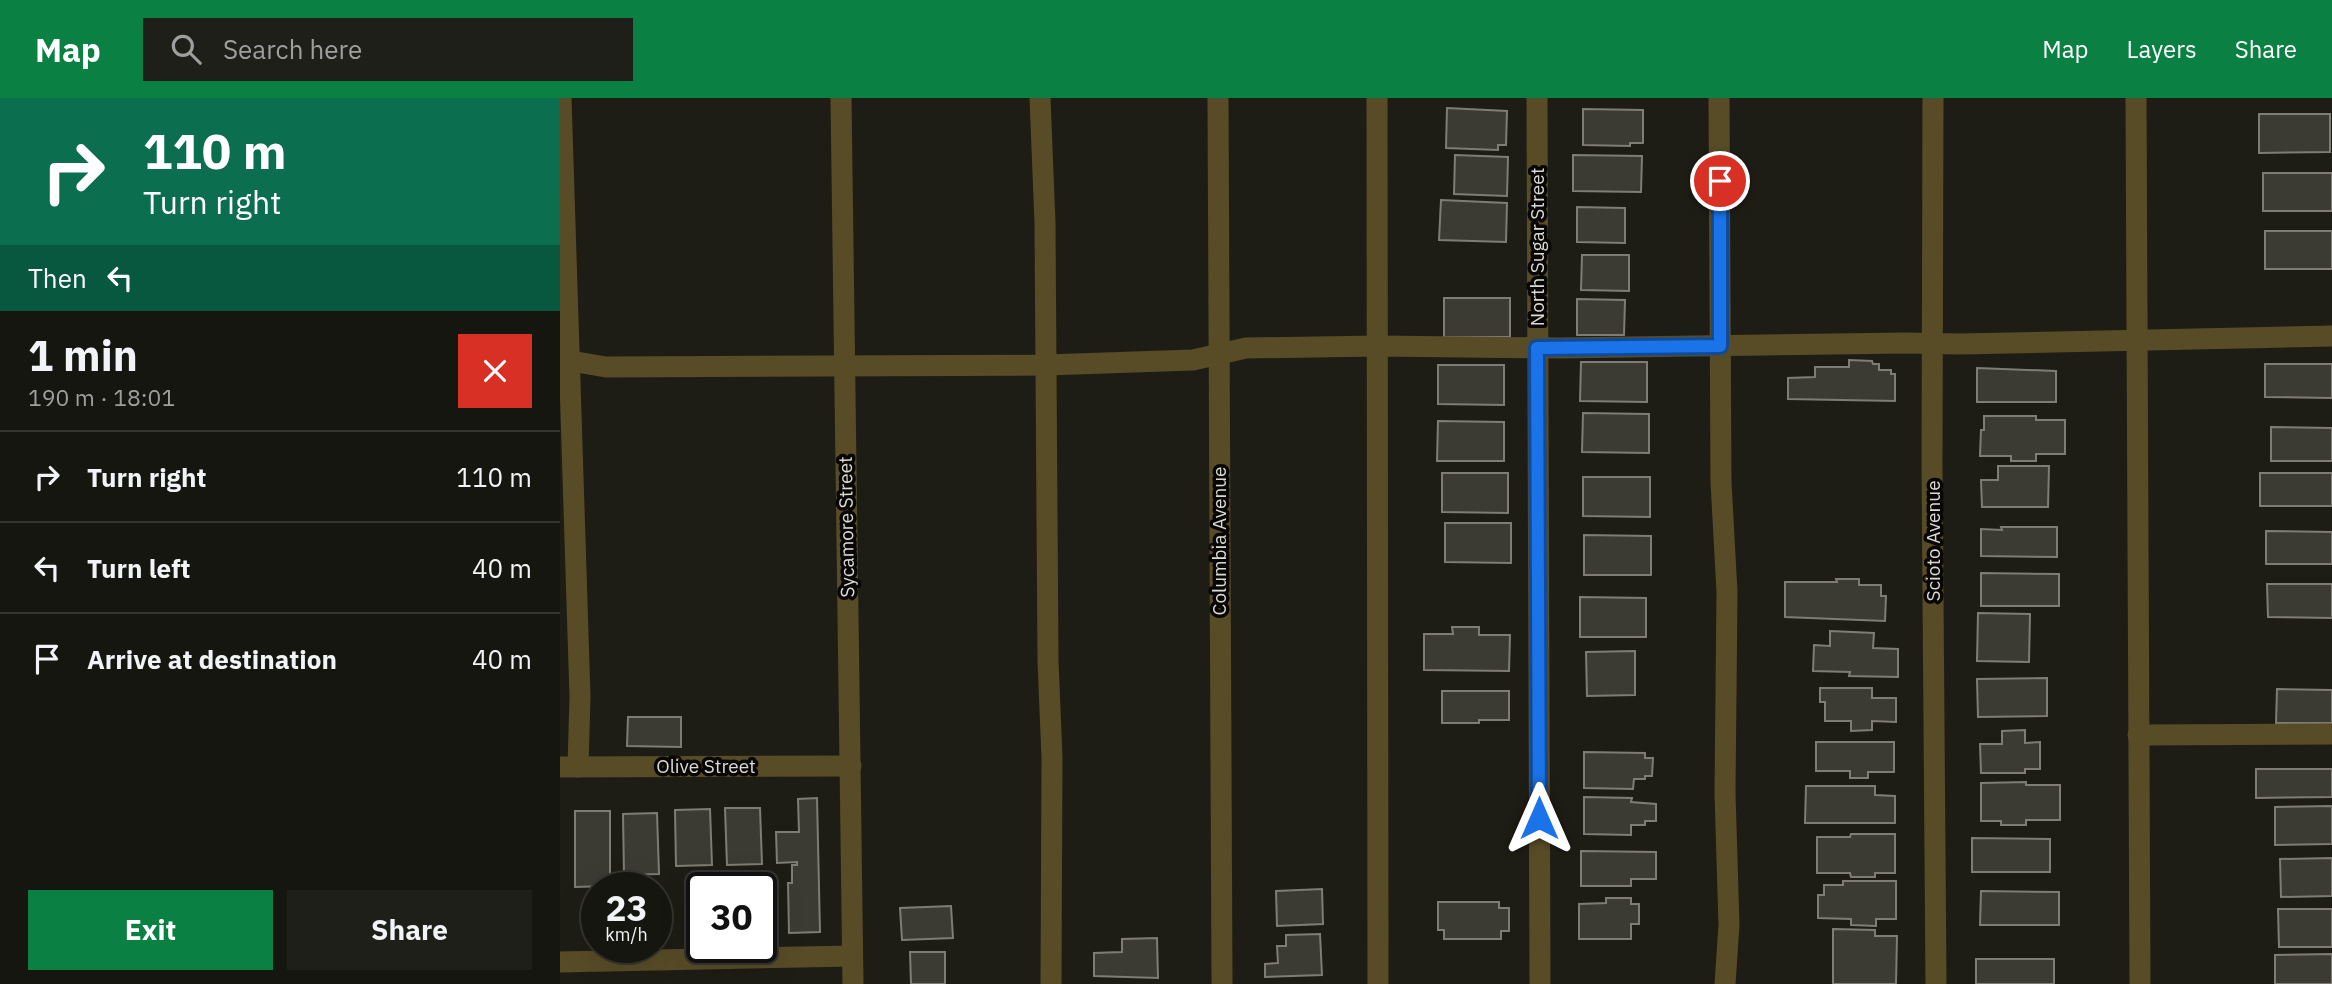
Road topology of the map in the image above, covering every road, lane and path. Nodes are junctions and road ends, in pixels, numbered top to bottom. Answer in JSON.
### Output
{"nodes":[{"id":1,"x":561,"y":98,"type":"edge"},
{"id":2,"x":841,"y":98,"type":"edge"},
{"id":3,"x":1040,"y":98,"type":"edge"},
{"id":4,"x":1218,"y":98,"type":"edge"},
{"id":5,"x":1377,"y":98,"type":"edge"},
{"id":6,"x":1537,"y":98,"type":"edge"},
{"id":7,"x":1719,"y":98,"type":"edge"},
{"id":8,"x":1933,"y":98,"type":"edge"},
{"id":9,"x":2136,"y":98,"type":"edge"},
{"id":10,"x":2332,"y":336,"type":"edge"},
{"id":11,"x":2137,"y":339,"type":"junction"},
{"id":12,"x":1934,"y":344,"type":"junction"},
{"id":13,"x":1377,"y":346,"type":"junction"},
{"id":14,"x":1720,"y":346,"type":"junction"},
{"id":15,"x":1537,"y":348,"type":"junction"},
{"id":16,"x":1218,"y":353,"type":"junction"},
{"id":17,"x":570,"y":361,"type":"junction"},
{"id":18,"x":1046,"y":365,"type":"junction"},
{"id":19,"x":843,"y":367,"type":"junction"},
{"id":20,"x":2332,"y":734,"type":"edge"},
{"id":21,"x":2138,"y":735,"type":"junction"},
{"id":22,"x":851,"y":766,"type":"junction"},
{"id":23,"x":569,"y":767,"type":"edge"},
{"id":24,"x":852,"y":956,"type":"junction"},
{"id":25,"x":560,"y":962,"type":"edge"},
{"id":26,"x":853,"y":984,"type":"edge"},
{"id":27,"x":1051,"y":984,"type":"edge"},
{"id":28,"x":1222,"y":984,"type":"edge"},
{"id":29,"x":1378,"y":984,"type":"edge"},
{"id":30,"x":1540,"y":984,"type":"edge"},
{"id":31,"x":1725,"y":984,"type":"edge"},
{"id":32,"x":1936,"y":984,"type":"edge"},
{"id":33,"x":2140,"y":984,"type":"edge"}],
"edges":[{"from":1,"to":17,"type":"street"},
{"from":2,"to":19,"type":"street","name":"Sycamore Street"},
{"from":3,"to":18,"type":"street"},
{"from":4,"to":16,"type":"street","name":"Columbia Avenue"},
{"from":5,"to":13,"type":"street"},
{"from":6,"to":15,"type":"street","name":"North Sugar Street"},
{"from":7,"to":14,"type":"street"},
{"from":8,"to":12,"type":"street","name":"Scioto Avenue"},
{"from":9,"to":11,"type":"street"},
{"from":10,"to":11,"type":"street"},
{"from":11,"to":12,"type":"street"},
{"from":11,"to":21,"type":"street"},
{"from":12,"to":14,"type":"street"},
{"from":12,"to":32,"type":"street","name":"Scioto Avenue"},
{"from":13,"to":15,"type":"street"},
{"from":13,"to":16,"type":"street"},
{"from":13,"to":29,"type":"street"},
{"from":14,"to":15,"type":"street"},
{"from":14,"to":31,"type":"street"},
{"from":15,"to":30,"type":"street","name":"North Sugar Street"},
{"from":16,"to":18,"type":"street"},
{"from":16,"to":28,"type":"street","name":"Columbia Avenue"},
{"from":17,"to":19,"type":"street"},
{"from":17,"to":23,"type":"street"},
{"from":18,"to":19,"type":"street"},
{"from":18,"to":27,"type":"street"},
{"from":19,"to":22,"type":"street","name":"Sycamore Street"},
{"from":20,"to":21,"type":"street"},
{"from":21,"to":33,"type":"street"},
{"from":22,"to":23,"type":"street","name":"Olive Street"},
{"from":22,"to":24,"type":"street","name":"Sycamore Street"},
{"from":24,"to":25,"type":"street"},
{"from":24,"to":26,"type":"street","name":"Sycamore Street"}]}
